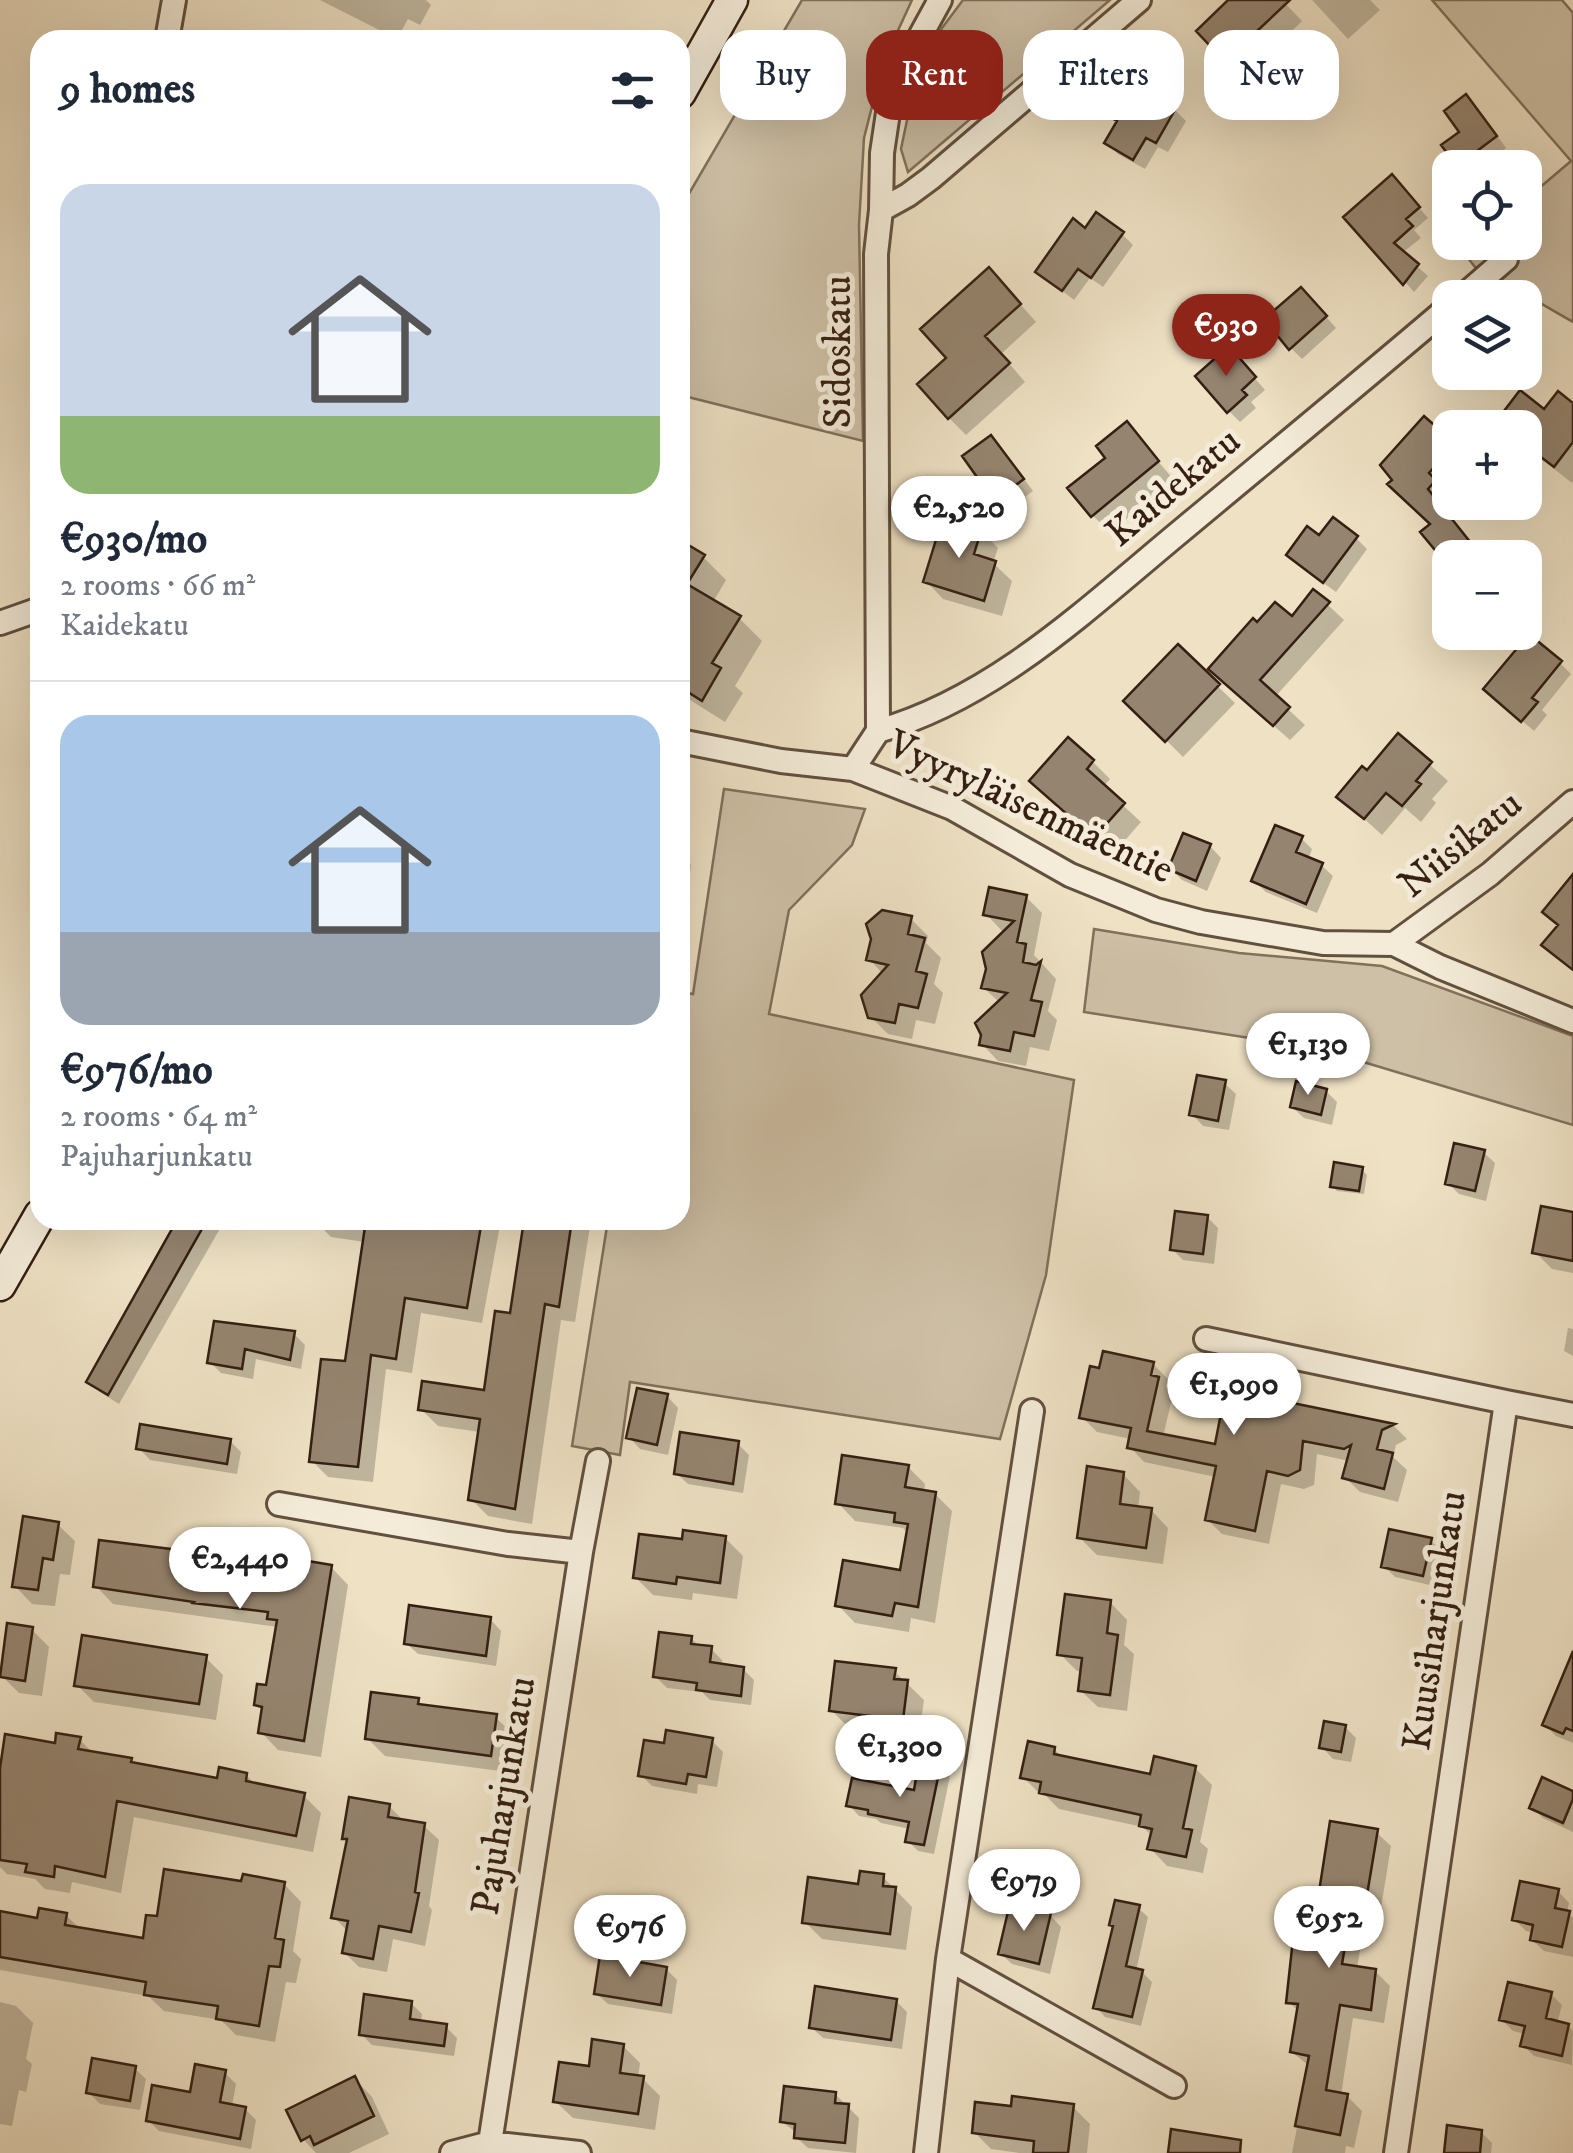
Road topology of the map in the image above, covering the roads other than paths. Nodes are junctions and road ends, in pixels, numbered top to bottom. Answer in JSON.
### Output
{"nodes":[{"id":1,"x":174,"y":0,"type":"edge"},
{"id":2,"x":732,"y":0,"type":"edge"},
{"id":3,"x":940,"y":0,"type":"edge"},
{"id":4,"x":1139,"y":0,"type":"edge"},
{"id":5,"x":169,"y":30,"type":"edge"},
{"id":6,"x":690,"y":75,"type":"edge"},
{"id":7,"x":881,"y":210,"type":"junction"},
{"id":8,"x":1505,"y":260,"type":"edge"},
{"id":9,"x":1482,"y":280,"type":"edge"},
{"id":10,"x":1432,"y":321,"type":"edge"},
{"id":11,"x":30,"y":612,"type":"edge"},
{"id":12,"x":0,"y":623,"type":"edge"},
{"id":13,"x":878,"y":730,"type":"junction"},
{"id":14,"x":690,"y":743,"type":"edge"},
{"id":15,"x":853,"y":769,"type":"junction"},
{"id":16,"x":1573,"y":802,"type":"edge"},
{"id":17,"x":1394,"y":944,"type":"junction"},
{"id":18,"x":1573,"y":1021,"type":"edge"},
{"id":19,"x":31,"y":1230,"type":"edge"},
{"id":20,"x":0,"y":1285,"type":"edge"},
{"id":21,"x":1206,"y":1338,"type":"dead end"},
{"id":22,"x":1506,"y":1402,"type":"junction"},
{"id":23,"x":1032,"y":1411,"type":"dead end"},
{"id":24,"x":1573,"y":1415,"type":"edge"},
{"id":25,"x":598,"y":1461,"type":"dead end"},
{"id":26,"x":278,"y":1504,"type":"dead end"},
{"id":27,"x":581,"y":1552,"type":"junction"},
{"id":28,"x":948,"y":1959,"type":"junction"},
{"id":29,"x":1174,"y":2086,"type":"dead end"},
{"id":30,"x":490,"y":2143,"type":"junction"},
{"id":31,"x":452,"y":2153,"type":"edge"},
{"id":32,"x":580,"y":2153,"type":"edge"},
{"id":33,"x":926,"y":2153,"type":"edge"},
{"id":34,"x":1396,"y":2153,"type":"edge"}],
"edges":[{"from":1,"to":5,"type":"street"},
{"from":2,"to":6,"type":"main road"},
{"from":3,"to":7,"type":"street","name":"Sidoskatu"},
{"from":4,"to":7,"type":"street"},
{"from":7,"to":13,"type":"street","name":"Sidoskatu"},
{"from":8,"to":9,"type":"street"},
{"from":10,"to":13,"type":"street","name":"Kaidekatu"},
{"from":11,"to":12,"type":"street"},
{"from":13,"to":15,"type":"street"},
{"from":14,"to":15,"type":"street","name":"Vyyryläisenmäentie"},
{"from":15,"to":17,"type":"street","name":"Vyyryläisenmäentie"},
{"from":16,"to":17,"type":"street","name":"Niisikatu"},
{"from":17,"to":18,"type":"street","name":"Vyyryläisenmäentie"},
{"from":19,"to":20,"type":"main road"},
{"from":21,"to":22,"type":"street"},
{"from":22,"to":24,"type":"street"},
{"from":22,"to":34,"type":"street","name":"Kuusiharjunkatu"},
{"from":23,"to":28,"type":"street"},
{"from":25,"to":27,"type":"street","name":"Pajuharjunkatu"},
{"from":26,"to":27,"type":"street"},
{"from":27,"to":30,"type":"street","name":"Pajuharjunkatu"},
{"from":28,"to":29,"type":"street"},
{"from":28,"to":33,"type":"street"},
{"from":30,"to":31,"type":"street"},
{"from":30,"to":32,"type":"street"}]}
